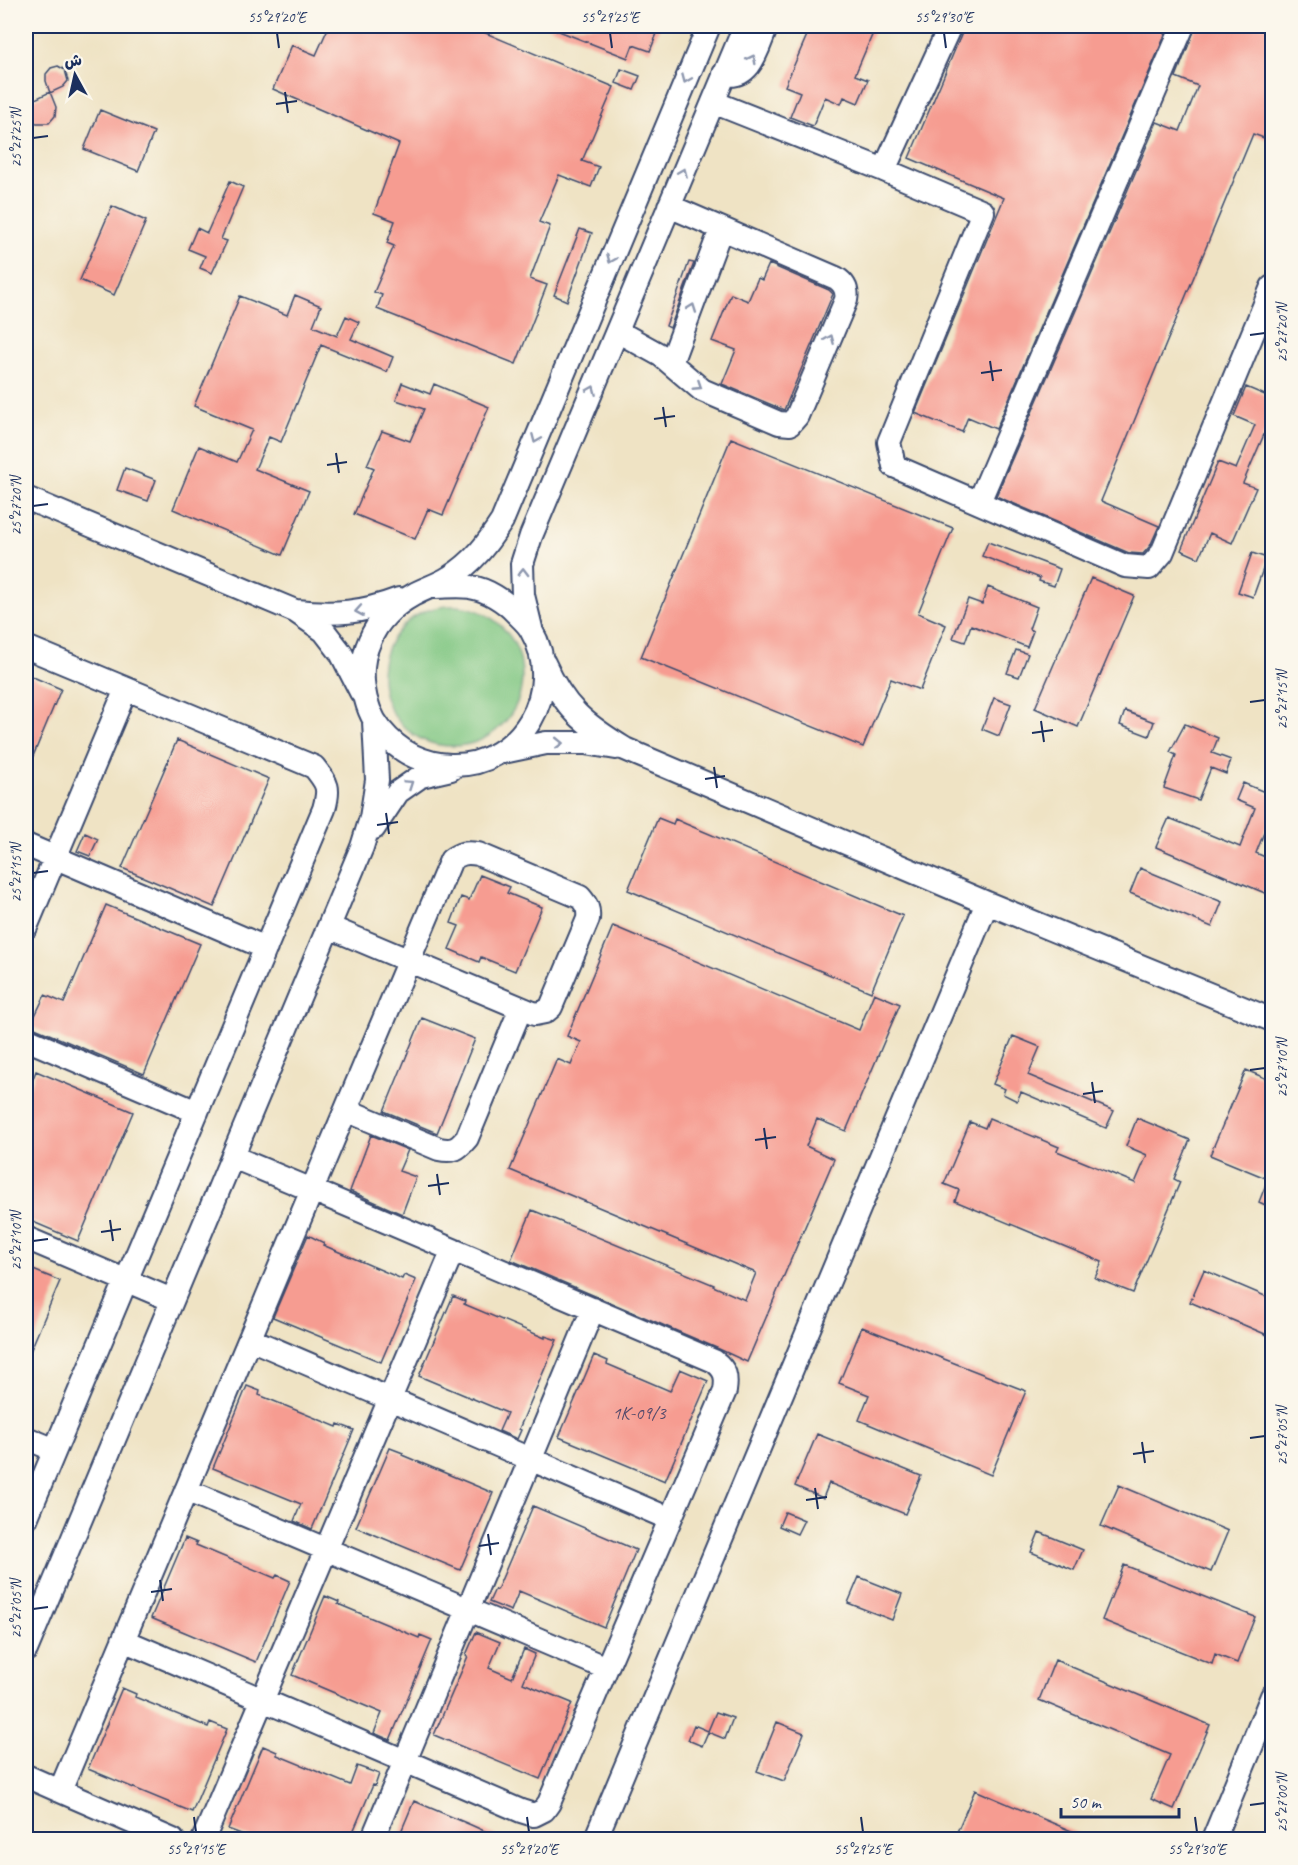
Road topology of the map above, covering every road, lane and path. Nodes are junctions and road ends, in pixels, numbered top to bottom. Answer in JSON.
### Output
{"nodes":[{"id":1,"x":709,"y":26,"type":"edge"},
{"id":2,"x":746,"y":26,"type":"edge"},
{"id":3,"x":767,"y":26,"type":"edge"},
{"id":4,"x":950,"y":26,"type":"edge"},
{"id":5,"x":1183,"y":26,"type":"edge"},
{"id":6,"x":724,"y":74,"type":"junction"},
{"id":7,"x":713,"y":102,"type":"junction"},
{"id":8,"x":884,"y":170,"type":"junction"},
{"id":9,"x":669,"y":206,"type":"junction"},
{"id":10,"x":721,"y":229,"type":"junction"},
{"id":11,"x":1272,"y":287,"type":"edge"},
{"id":12,"x":617,"y":330,"type":"junction"},
{"id":13,"x":671,"y":363,"type":"junction"},
{"id":14,"x":26,"y":498,"type":"edge"},
{"id":15,"x":979,"y":502,"type":"junction"},
{"id":16,"x":424,"y":590,"type":"junction"},
{"id":17,"x":295,"y":610,"type":"junction"},
{"id":18,"x":531,"y":629,"type":"junction"},
{"id":19,"x":26,"y":647,"type":"edge"},
{"id":20,"x":543,"y":661,"type":"junction"},
{"id":21,"x":126,"y":689,"type":"junction"},
{"id":22,"x":370,"y":712,"type":"junction"},
{"id":23,"x":625,"y":749,"type":"junction"},
{"id":24,"x":502,"y":752,"type":"junction"},
{"id":25,"x":464,"y":765,"type":"junction"},
{"id":26,"x":26,"y":845,"type":"edge"},
{"id":27,"x":362,"y":847,"type":"junction"},
{"id":28,"x":55,"y":857,"type":"junction"},
{"id":29,"x":987,"y":903,"type":"junction"},
{"id":30,"x":26,"y":927,"type":"edge"},
{"id":31,"x":329,"y":927,"type":"junction"},
{"id":32,"x":266,"y":948,"type":"junction"},
{"id":33,"x":408,"y":960,"type":"junction"},
{"id":34,"x":521,"y":1008,"type":"junction"},
{"id":35,"x":1272,"y":1020,"type":"edge"},
{"id":36,"x":26,"y":1039,"type":"edge"},
{"id":37,"x":346,"y":1110,"type":"junction"},
{"id":38,"x":197,"y":1112,"type":"junction"},
{"id":39,"x":233,"y":1157,"type":"junction"},
{"id":40,"x":312,"y":1191,"type":"junction"},
{"id":41,"x":26,"y":1238,"type":"edge"},
{"id":42,"x":453,"y":1250,"type":"junction"},
{"id":43,"x":126,"y":1280,"type":"junction"},
{"id":44,"x":172,"y":1300,"type":"junction"},
{"id":45,"x":592,"y":1309,"type":"junction"},
{"id":46,"x":250,"y":1339,"type":"junction"},
{"id":47,"x":389,"y":1400,"type":"junction"},
{"id":48,"x":26,"y":1437,"type":"edge"},
{"id":49,"x":55,"y":1450,"type":"junction"},
{"id":50,"x":530,"y":1460,"type":"junction"},
{"id":51,"x":186,"y":1490,"type":"junction"},
{"id":52,"x":26,"y":1519,"type":"edge"},
{"id":53,"x":670,"y":1520,"type":"junction"},
{"id":54,"x":326,"y":1549,"type":"junction"},
{"id":55,"x":468,"y":1610,"type":"junction"},
{"id":56,"x":123,"y":1640,"type":"junction"},
{"id":57,"x":26,"y":1650,"type":"edge"},
{"id":58,"x":606,"y":1668,"type":"junction"},
{"id":59,"x":1272,"y":1696,"type":"edge"},
{"id":60,"x":262,"y":1700,"type":"junction"},
{"id":61,"x":405,"y":1761,"type":"junction"},
{"id":62,"x":26,"y":1776,"type":"edge"},
{"id":63,"x":60,"y":1791,"type":"junction"},
{"id":64,"x":173,"y":1839,"type":"edge"},
{"id":65,"x":202,"y":1839,"type":"edge"},
{"id":66,"x":372,"y":1839,"type":"edge"},
{"id":67,"x":595,"y":1839,"type":"edge"},
{"id":68,"x":1213,"y":1839,"type":"edge"}],
"edges":[{"from":1,"to":16,"type":"street","one_way":true},
{"from":2,"to":6,"type":"street"},
{"from":6,"to":3,"type":"street","one_way":true},
{"from":4,"to":8,"type":"street"},
{"from":5,"to":15,"type":"street"},
{"from":6,"to":7,"type":"street"},
{"from":7,"to":8,"type":"street"},
{"from":9,"to":7,"type":"street","one_way":true},
{"from":8,"to":15,"type":"street"},
{"from":9,"to":10,"type":"street"},
{"from":9,"to":12,"type":"street"},
{"from":13,"to":10,"type":"street","one_way":true},
{"from":13,"to":10,"type":"street","one_way":true},
{"from":11,"to":15,"type":"street"},
{"from":12,"to":13,"type":"street"},
{"from":18,"to":12,"type":"street","one_way":true},
{"from":14,"to":17,"type":"street"},
{"from":16,"to":17,"type":"street","one_way":true},
{"from":16,"to":18,"type":"street"},
{"from":16,"to":22,"type":"street"},
{"from":17,"to":22,"type":"street"},
{"from":18,"to":20,"type":"street"},
{"from":19,"to":21,"type":"street"},
{"from":20,"to":23,"type":"street"},
{"from":20,"to":24,"type":"street"},
{"from":21,"to":28,"type":"street"},
{"from":21,"to":32,"type":"street"},
{"from":22,"to":25,"type":"street"},
{"from":22,"to":27,"type":"street"},
{"from":24,"to":23,"type":"street","one_way":true},
{"from":23,"to":29,"type":"street"},
{"from":24,"to":25,"type":"street"},
{"from":27,"to":25,"type":"street","one_way":true},
{"from":26,"to":28,"type":"street"},
{"from":27,"to":31,"type":"street"},
{"from":28,"to":30,"type":"street"},
{"from":28,"to":32,"type":"street"},
{"from":29,"to":35,"type":"street"},
{"from":29,"to":67,"type":"street"},
{"from":31,"to":33,"type":"street"},
{"from":31,"to":39,"type":"street"},
{"from":32,"to":38,"type":"street"},
{"from":33,"to":34,"type":"street"},
{"from":33,"to":34,"type":"street"},
{"from":33,"to":37,"type":"street"},
{"from":34,"to":37,"type":"street"},
{"from":36,"to":38,"type":"street"},
{"from":37,"to":40,"type":"street"},
{"from":38,"to":43,"type":"street"},
{"from":39,"to":40,"type":"street"},
{"from":39,"to":44,"type":"street"},
{"from":40,"to":42,"type":"street"},
{"from":40,"to":46,"type":"street"},
{"from":41,"to":43,"type":"street"},
{"from":42,"to":45,"type":"street"},
{"from":42,"to":47,"type":"street"},
{"from":43,"to":44,"type":"street"},
{"from":43,"to":49,"type":"street"},
{"from":44,"to":57,"type":"street"},
{"from":45,"to":50,"type":"street"},
{"from":45,"to":53,"type":"street"},
{"from":46,"to":47,"type":"street"},
{"from":46,"to":51,"type":"street"},
{"from":47,"to":50,"type":"street"},
{"from":47,"to":54,"type":"street"},
{"from":48,"to":49,"type":"street"},
{"from":49,"to":52,"type":"street"},
{"from":50,"to":53,"type":"street"},
{"from":50,"to":55,"type":"street"},
{"from":51,"to":54,"type":"street"},
{"from":51,"to":56,"type":"street"},
{"from":53,"to":58,"type":"street"},
{"from":54,"to":55,"type":"street"},
{"from":54,"to":60,"type":"street"},
{"from":55,"to":58,"type":"street"},
{"from":55,"to":61,"type":"street"},
{"from":56,"to":60,"type":"street"},
{"from":56,"to":63,"type":"street"},
{"from":58,"to":61,"type":"street"},
{"from":59,"to":68,"type":"street"},
{"from":60,"to":61,"type":"street"},
{"from":60,"to":65,"type":"street"},
{"from":61,"to":66,"type":"street"},
{"from":62,"to":63,"type":"street"},
{"from":63,"to":64,"type":"street"}]}
